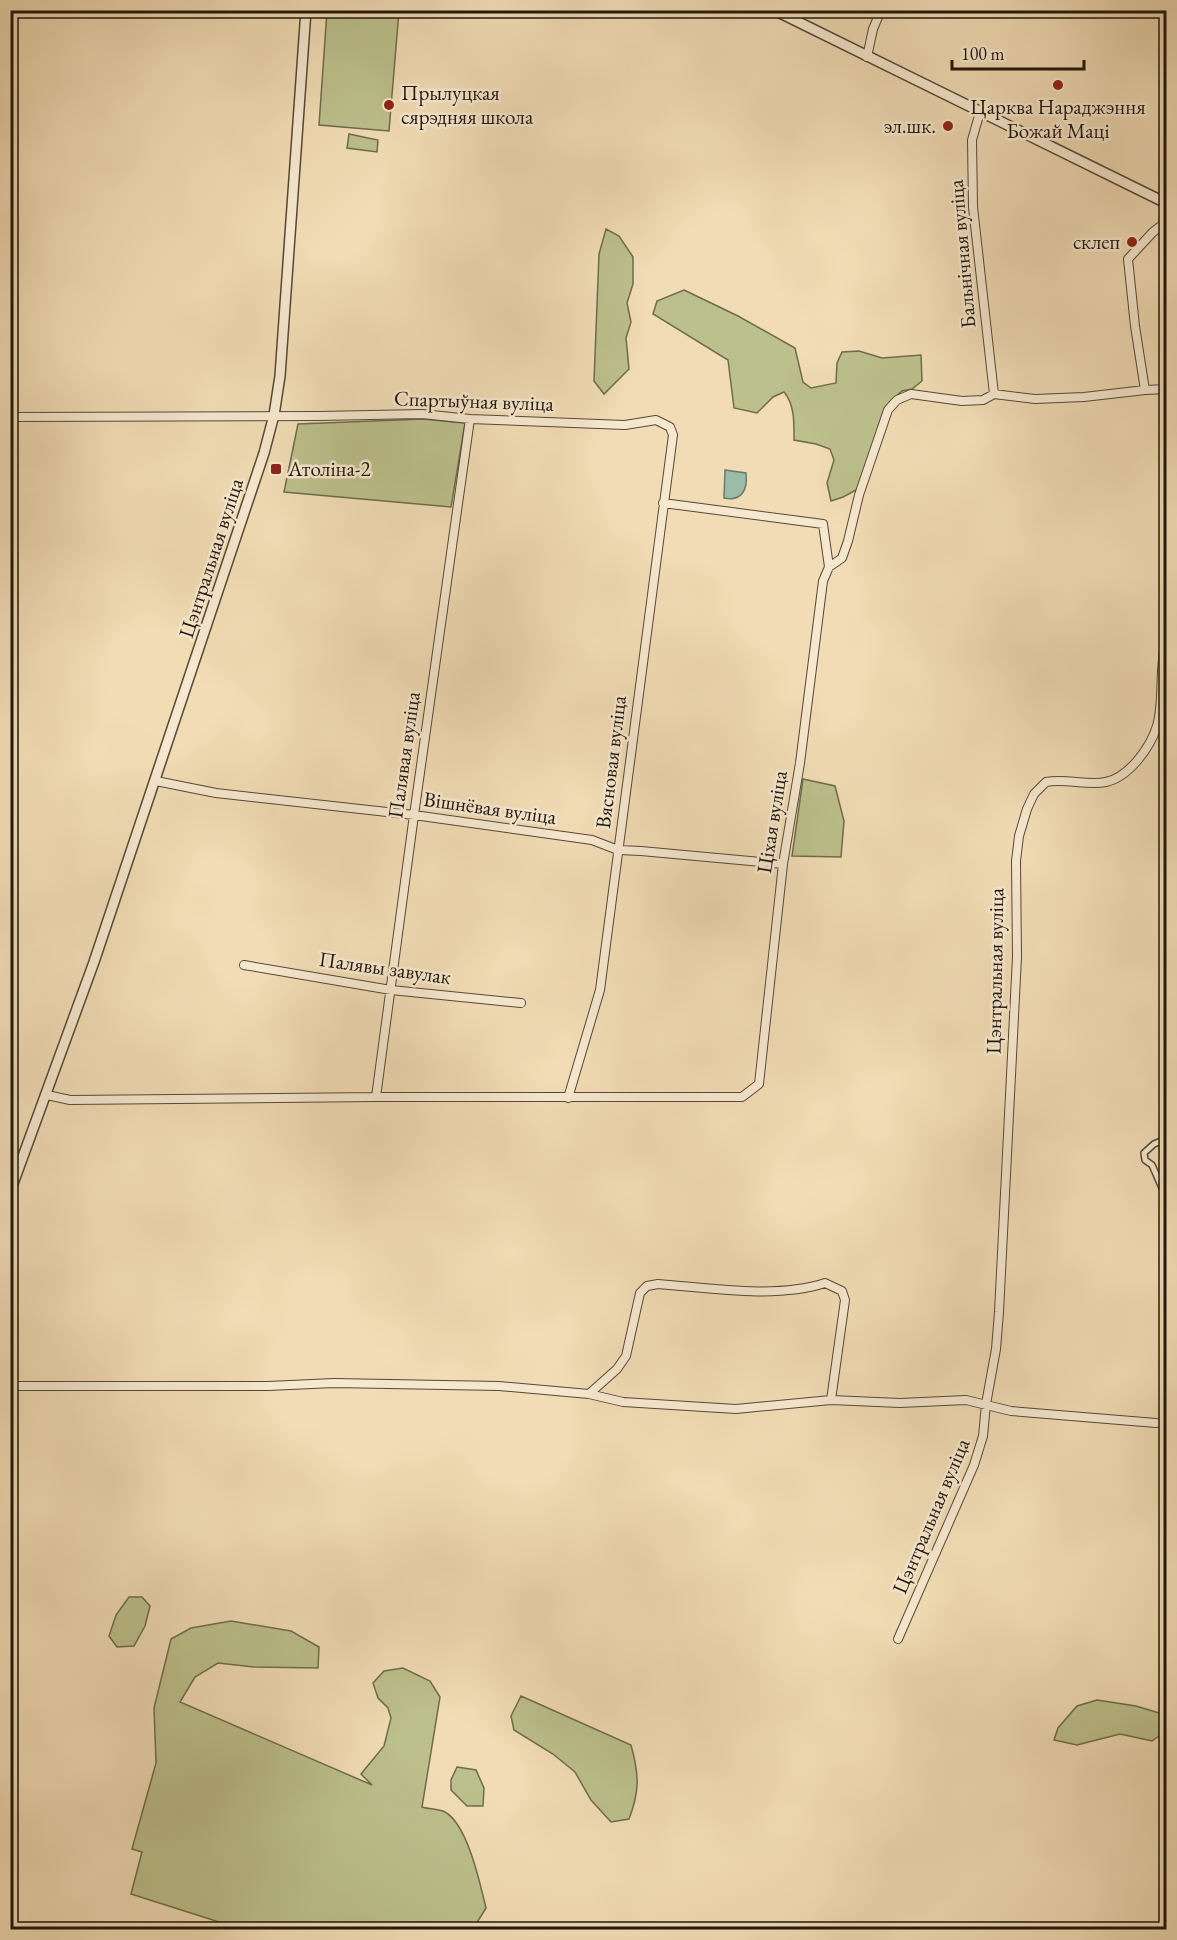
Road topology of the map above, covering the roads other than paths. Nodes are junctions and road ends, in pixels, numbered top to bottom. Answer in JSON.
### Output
{"nodes":[{"id":1,"x":306,"y":10,"type":"edge"},
{"id":2,"x":774,"y":10,"type":"edge"},
{"id":3,"x":881,"y":10,"type":"edge"},
{"id":4,"x":867,"y":57,"type":"junction"},
{"id":5,"x":980,"y":112,"type":"junction"},
{"id":6,"x":1167,"y":203,"type":"edge"},
{"id":7,"x":1167,"y":222,"type":"edge"},
{"id":8,"x":1167,"y":389,"type":"edge"},
{"id":9,"x":1145,"y":390,"type":"junction"},
{"id":10,"x":994,"y":394,"type":"junction"},
{"id":11,"x":274,"y":415,"type":"junction"},
{"id":12,"x":10,"y":417,"type":"edge"},
{"id":13,"x":470,"y":419,"type":"junction"},
{"id":14,"x":670,"y":427,"type":"joint"},
{"id":15,"x":663,"y":503,"type":"junction"},
{"id":16,"x":829,"y":567,"type":"junction"},
{"id":17,"x":1167,"y":630,"type":"edge"},
{"id":18,"x":156,"y":781,"type":"junction"},
{"id":19,"x":414,"y":815,"type":"junction"},
{"id":20,"x":618,"y":850,"type":"junction"},
{"id":21,"x":783,"y":864,"type":"junction"},
{"id":22,"x":244,"y":965,"type":"dead end"},
{"id":23,"x":391,"y":990,"type":"junction"},
{"id":24,"x":521,"y":1003,"type":"dead end"},
{"id":25,"x":47,"y":1095,"type":"junction"},
{"id":26,"x":376,"y":1097,"type":"junction"},
{"id":27,"x":568,"y":1098,"type":"junction"},
{"id":28,"x":1167,"y":1139,"type":"edge"},
{"id":29,"x":10,"y":1192,"type":"edge"},
{"id":30,"x":1167,"y":1197,"type":"edge"},
{"id":31,"x":10,"y":1386,"type":"edge"},
{"id":32,"x":589,"y":1394,"type":"junction"},
{"id":33,"x":831,"y":1400,"type":"junction"},
{"id":34,"x":986,"y":1404,"type":"junction"},
{"id":35,"x":1156,"y":1423,"type":"dead end"},
{"id":36,"x":898,"y":1640,"type":"dead end"}],
"edges":[{"from":1,"to":11,"type":"street","name":"Цэнтральная вуліца"},
{"from":2,"to":4,"type":"street"},
{"from":3,"to":4,"type":"street"},
{"from":4,"to":5,"type":"street"},
{"from":5,"to":6,"type":"street"},
{"from":5,"to":10,"type":"street","name":"Бальнічная вуліца"},
{"from":7,"to":9,"type":"street"},
{"from":8,"to":9,"type":"street"},
{"from":9,"to":10,"type":"street"},
{"from":10,"to":16,"type":"street"},
{"from":11,"to":12,"type":"street","name":"Спартыўная вуліца"},
{"from":11,"to":13,"type":"street","name":"Спартыўная вуліца"},
{"from":11,"to":18,"type":"street","name":"Цэнтральная вуліца"},
{"from":13,"to":14,"type":"street","name":"Спартыўная вуліца"},
{"from":13,"to":19,"type":"street","name":"Палявая вуліца"},
{"from":14,"to":15,"type":"street","name":"Вясновая вуліца"},
{"from":15,"to":16,"type":"street"},
{"from":15,"to":20,"type":"street","name":"Вясновая вуліца"},
{"from":16,"to":21,"type":"street","name":"Ціхая вуліца"},
{"from":17,"to":34,"type":"street","name":"Цэнтральная вуліца"},
{"from":18,"to":19,"type":"street","name":"Вішнёвая вуліца"},
{"from":18,"to":25,"type":"street","name":"Цэнтральная вуліца"},
{"from":19,"to":20,"type":"street","name":"Вішнёвая вуліца"},
{"from":19,"to":23,"type":"street","name":"Палявая вуліца"},
{"from":20,"to":21,"type":"street","name":"Вішнёвая вуліца"},
{"from":20,"to":27,"type":"street","name":"Вясновая вуліца"},
{"from":21,"to":27,"type":"street","name":"Ціхая вуліца"},
{"from":22,"to":23,"type":"street","name":"Палявы завулак"},
{"from":23,"to":24,"type":"street","name":"Палявы завулак"},
{"from":23,"to":26,"type":"street","name":"Палявая вуліца"},
{"from":25,"to":26,"type":"street"},
{"from":25,"to":29,"type":"street","name":"Цэнтральная вуліца"},
{"from":26,"to":27,"type":"street"},
{"from":28,"to":30,"type":"street"},
{"from":31,"to":32,"type":"street"},
{"from":32,"to":33,"type":"street"},
{"from":32,"to":33,"type":"street"},
{"from":33,"to":34,"type":"street"},
{"from":34,"to":35,"type":"street"},
{"from":34,"to":36,"type":"street","name":"Цэнтральная вуліца"}]}
